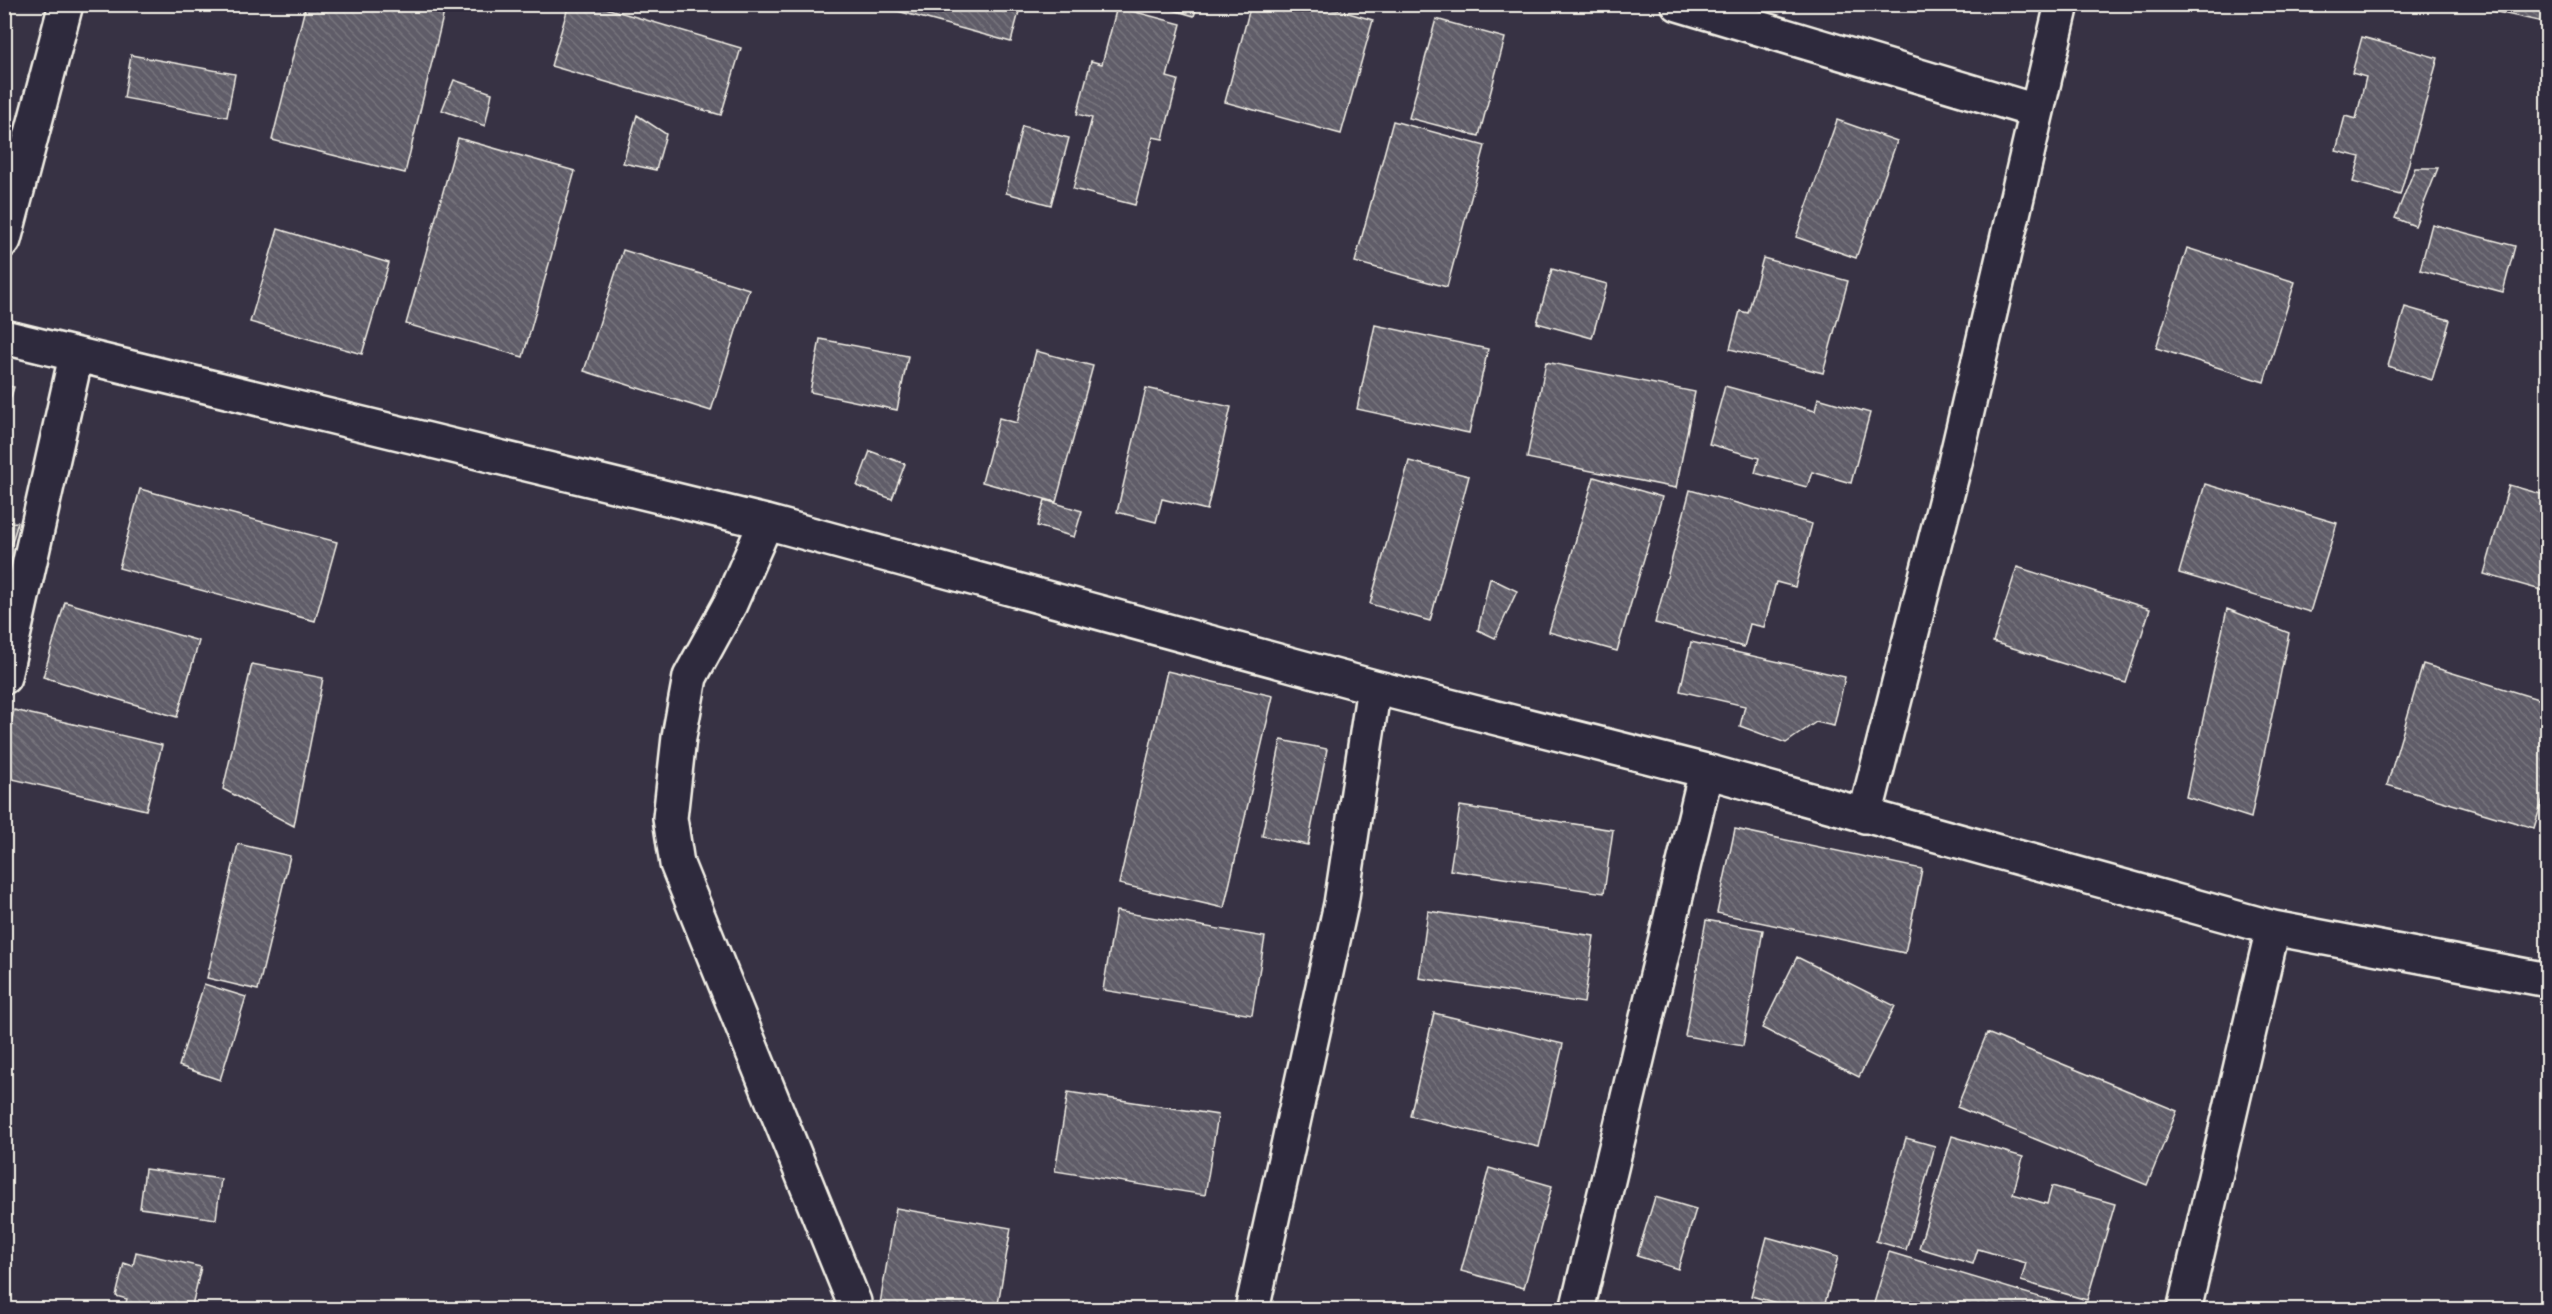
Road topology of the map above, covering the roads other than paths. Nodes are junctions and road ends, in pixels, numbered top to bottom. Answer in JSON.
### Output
{"nodes":[{"id":1,"x":66,"y":4,"type":"edge"},
{"id":2,"x":1678,"y":4,"type":"edge"},
{"id":3,"x":2062,"y":4,"type":"edge"},
{"id":4,"x":2036,"y":111,"type":"junction"},
{"id":5,"x":4,"y":240,"type":"edge"},
{"id":6,"x":4,"y":337,"type":"edge"},
{"id":7,"x":76,"y":356,"type":"junction"},
{"id":8,"x":766,"y":522,"type":"junction"},
{"id":9,"x":4,"y":677,"type":"edge"},
{"id":10,"x":1374,"y":687,"type":"junction"},
{"id":11,"x":1706,"y":771,"type":"junction"},
{"id":12,"x":1865,"y":816,"type":"junction"},
{"id":13,"x":2273,"y":928,"type":"junction"},
{"id":14,"x":2547,"y":980,"type":"edge"},
{"id":15,"x":854,"y":1302,"type":"dead end"},
{"id":16,"x":1252,"y":1310,"type":"edge"},
{"id":17,"x":1577,"y":1310,"type":"edge"},
{"id":18,"x":2184,"y":1310,"type":"edge"}],
"edges":[{"from":1,"to":5,"type":"street"},
{"from":2,"to":4,"type":"street"},
{"from":3,"to":4,"type":"street"},
{"from":4,"to":12,"type":"street"},
{"from":6,"to":7,"type":"street"},
{"from":7,"to":8,"type":"street"},
{"from":7,"to":9,"type":"street"},
{"from":8,"to":10,"type":"street"},
{"from":8,"to":15,"type":"street"},
{"from":10,"to":11,"type":"street"},
{"from":10,"to":16,"type":"street"},
{"from":11,"to":12,"type":"street"},
{"from":11,"to":17,"type":"street"},
{"from":12,"to":13,"type":"street"},
{"from":13,"to":14,"type":"street"},
{"from":13,"to":18,"type":"street"}]}
